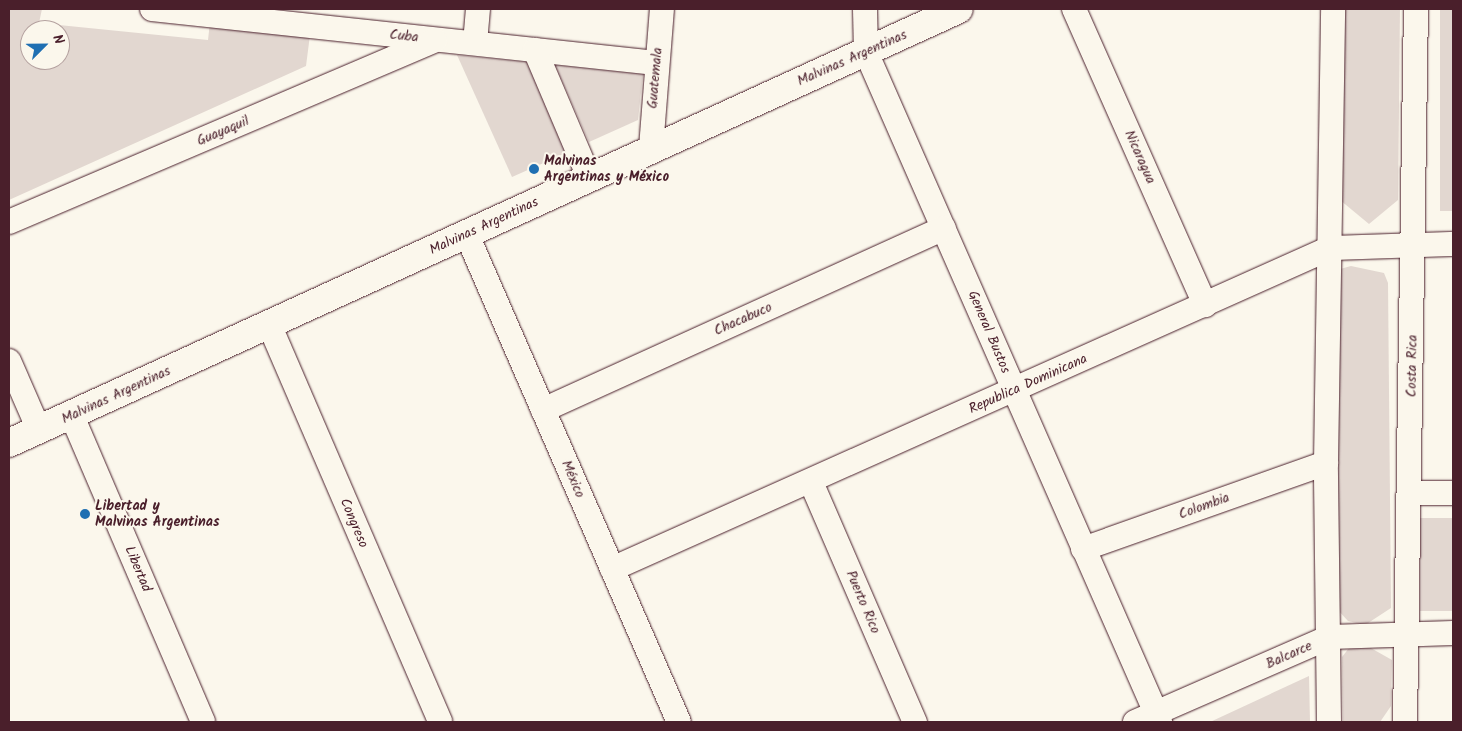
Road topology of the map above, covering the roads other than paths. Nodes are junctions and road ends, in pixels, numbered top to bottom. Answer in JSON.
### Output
{"nodes":[{"id":1,"x":152,"y":9,"type":"edge"},
{"id":2,"x":478,"y":9,"type":"edge"},
{"id":3,"x":662,"y":9,"type":"edge"},
{"id":4,"x":865,"y":9,"type":"edge"},
{"id":5,"x":959,"y":9,"type":"edge"},
{"id":6,"x":1074,"y":9,"type":"edge"},
{"id":7,"x":1332,"y":9,"type":"edge"},
{"id":8,"x":1416,"y":9,"type":"edge"},
{"id":9,"x":298,"y":17,"type":"edge"},
{"id":10,"x":437,"y":39,"type":"junction"},
{"id":11,"x":475,"y":43,"type":"junction"},
{"id":12,"x":536,"y":50,"type":"junction"},
{"id":13,"x":866,"y":52,"type":"junction"},
{"id":14,"x":656,"y":62,"type":"junction"},
{"id":15,"x":651,"y":148,"type":"junction"},
{"id":16,"x":589,"y":177,"type":"junction"},
{"id":17,"x":9,"y":222,"type":"edge"},
{"id":18,"x":944,"y":228,"type":"junction"},
{"id":19,"x":467,"y":235,"type":"junction"},
{"id":20,"x":1414,"y":244,"type":"junction"},
{"id":21,"x":1453,"y":244,"type":"edge"},
{"id":22,"x":1330,"y":248,"type":"junction"},
{"id":23,"x":1205,"y":305,"type":"junction"},
{"id":24,"x":269,"y":324,"type":"junction"},
{"id":25,"x":9,"y":361,"type":"edge"},
{"id":26,"x":1014,"y":390,"type":"junction"},
{"id":27,"x":543,"y":410,"type":"junction"},
{"id":28,"x":72,"y":416,"type":"junction"},
{"id":29,"x":40,"y":430,"type":"junction"},
{"id":30,"x":9,"y":444,"type":"edge"},
{"id":31,"x":1326,"y":463,"type":"junction"},
{"id":32,"x":811,"y":482,"type":"junction"},
{"id":33,"x":1410,"y":493,"type":"junction"},
{"id":34,"x":1453,"y":493,"type":"edge"},
{"id":35,"x":1083,"y":549,"type":"junction"},
{"id":36,"x":612,"y":569,"type":"junction"},
{"id":37,"x":1407,"y":632,"type":"junction"},
{"id":38,"x":1453,"y":633,"type":"edge"},
{"id":39,"x":1330,"y":637,"type":"junction"},
{"id":40,"x":1151,"y":719,"type":"edge"},
{"id":41,"x":203,"y":722,"type":"edge"},
{"id":42,"x":440,"y":722,"type":"edge"},
{"id":43,"x":679,"y":722,"type":"edge"},
{"id":44,"x":915,"y":722,"type":"edge"},
{"id":45,"x":1329,"y":722,"type":"edge"},
{"id":46,"x":1405,"y":722,"type":"edge"}],
"edges":[{"from":1,"to":9,"type":"street","name":"Cuba"},
{"from":2,"to":11,"type":"street"},
{"from":3,"to":14,"type":"street","name":"Guatemala"},
{"from":4,"to":13,"type":"street"},
{"from":5,"to":13,"type":"street","name":"Malvinas Argentinas"},
{"from":6,"to":23,"type":"street","name":"Nicaragua"},
{"from":7,"to":22,"type":"street"},
{"from":8,"to":20,"type":"street","name":"Costa Rica"},
{"from":9,"to":10,"type":"street","name":"Cuba"},
{"from":10,"to":11,"type":"street","name":"Cuba"},
{"from":10,"to":17,"type":"street","name":"Guayaquil"},
{"from":11,"to":12,"type":"street","name":"Cuba"},
{"from":12,"to":14,"type":"street","name":"Cuba"},
{"from":12,"to":16,"type":"street"},
{"from":13,"to":15,"type":"street","name":"Malvinas Argentinas"},
{"from":13,"to":18,"type":"street","name":"General Bustos"},
{"from":14,"to":15,"type":"street","name":"Guatemala"},
{"from":15,"to":16,"type":"street","name":"Malvinas Argentinas"},
{"from":16,"to":19,"type":"street","name":"Malvinas Argentinas"},
{"from":18,"to":26,"type":"street","name":"General Bustos"},
{"from":18,"to":27,"type":"street","name":"Chacabuco"},
{"from":19,"to":24,"type":"street","name":"Malvinas Argentinas"},
{"from":19,"to":27,"type":"street","name":"México"},
{"from":20,"to":21,"type":"street","name":"Republica Dominicana"},
{"from":20,"to":22,"type":"street","name":"Republica Dominicana"},
{"from":20,"to":33,"type":"street","name":"Costa Rica"},
{"from":22,"to":23,"type":"street","name":"Republica Dominicana"},
{"from":22,"to":31,"type":"street"},
{"from":23,"to":26,"type":"street","name":"Republica Dominicana"},
{"from":24,"to":28,"type":"street","name":"Malvinas Argentinas"},
{"from":24,"to":42,"type":"street","name":"Congreso"},
{"from":25,"to":29,"type":"street"},
{"from":26,"to":32,"type":"street","name":"Republica Dominicana"},
{"from":26,"to":35,"type":"street","name":"General Bustos"},
{"from":27,"to":36,"type":"street","name":"México"},
{"from":28,"to":29,"type":"street","name":"Malvinas Argentinas"},
{"from":28,"to":41,"type":"street","name":"Libertad"},
{"from":29,"to":30,"type":"street","name":"Malvinas Argentinas"},
{"from":31,"to":35,"type":"street","name":"Colombia"},
{"from":31,"to":39,"type":"street"},
{"from":32,"to":36,"type":"street","name":"Republica Dominicana"},
{"from":32,"to":44,"type":"street","name":"Puerto Rico"},
{"from":33,"to":34,"type":"street"},
{"from":33,"to":37,"type":"street","name":"Costa Rica"},
{"from":35,"to":40,"type":"street","name":"General Bustos"},
{"from":36,"to":43,"type":"street","name":"México"},
{"from":37,"to":38,"type":"street","name":"Balcarce"},
{"from":37,"to":39,"type":"street","name":"Balcarce"},
{"from":37,"to":46,"type":"street","name":"Costa Rica"},
{"from":39,"to":40,"type":"street","name":"Balcarce"},
{"from":39,"to":45,"type":"street"}]}
